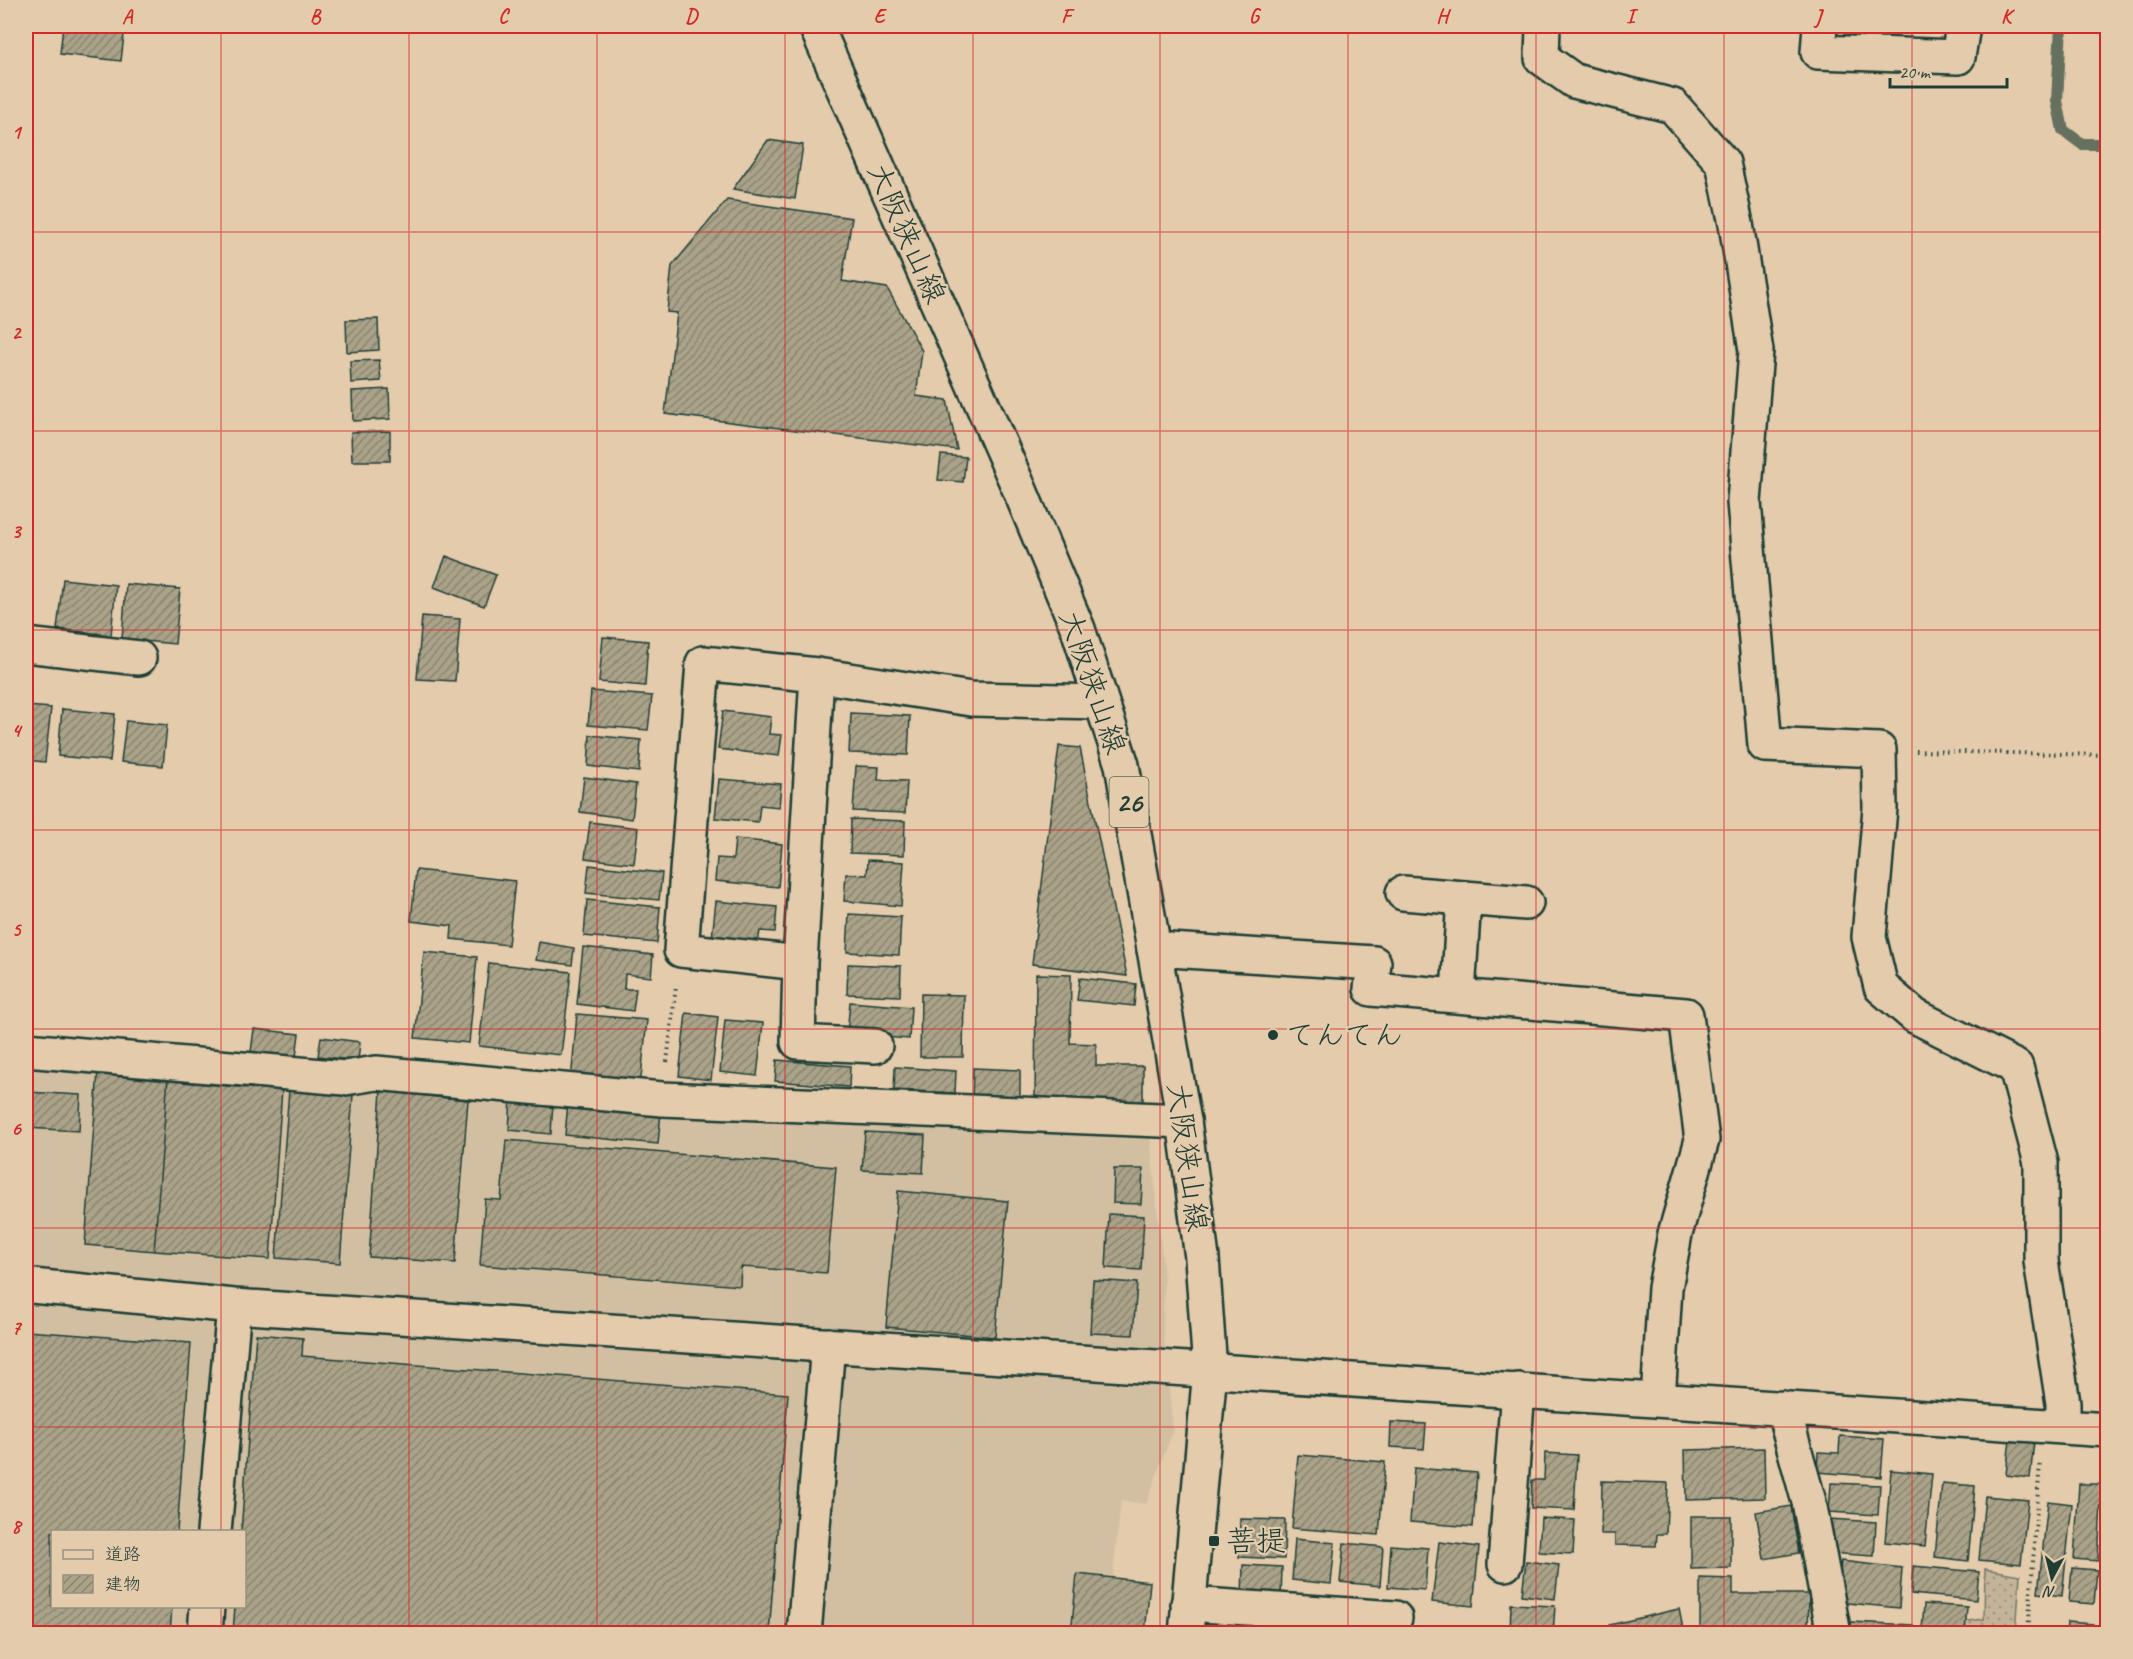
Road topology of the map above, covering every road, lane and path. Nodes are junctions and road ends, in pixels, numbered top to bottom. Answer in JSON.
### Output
{"nodes":[{"id":1,"x":816,"y":26,"type":"edge"},
{"id":2,"x":1543,"y":26,"type":"edge"},
{"id":3,"x":1820,"y":26,"type":"edge"},
{"id":4,"x":1963,"y":26,"type":"edge"},
{"id":5,"x":26,"y":645,"type":"edge"},
{"id":6,"x":139,"y":658,"type":"dead end"},
{"id":7,"x":817,"y":675,"type":"junction"},
{"id":8,"x":1101,"y":702,"type":"junction"},
{"id":9,"x":1879,"y":750,"type":"junction"},
{"id":10,"x":2108,"y":755,"type":"edge"},
{"id":11,"x":1403,"y":893,"type":"dead end"},
{"id":12,"x":1464,"y":898,"type":"junction"},
{"id":13,"x":1526,"y":903,"type":"dead end"},
{"id":14,"x":1154,"y":949,"type":"junction"},
{"id":15,"x":681,"y":950,"type":"junction"},
{"id":16,"x":800,"y":963,"type":"junction"},
{"id":17,"x":1458,"y":994,"type":"junction"},
{"id":18,"x":875,"y":1046,"type":"dead end"},
{"id":19,"x":26,"y":1050,"type":"edge"},
{"id":20,"x":662,"y":1099,"type":"junction"},
{"id":21,"x":1184,"y":1121,"type":"junction"},
{"id":22,"x":32,"y":1286,"type":"dead end"},
{"id":23,"x":234,"y":1306,"type":"junction"},
{"id":24,"x":828,"y":1345,"type":"junction"},
{"id":25,"x":1210,"y":1370,"type":"junction"},
{"id":26,"x":1518,"y":1390,"type":"junction"},
{"id":27,"x":1658,"y":1400,"type":"junction"},
{"id":28,"x":1783,"y":1408,"type":"junction"},
{"id":29,"x":2053,"y":1425,"type":"junction"},
{"id":30,"x":2108,"y":1430,"type":"edge"},
{"id":31,"x":214,"y":1530,"type":"edge"},
{"id":32,"x":1505,"y":1564,"type":"dead end"},
{"id":33,"x":207,"y":1608,"type":"edge"},
{"id":34,"x":1395,"y":1618,"type":"dead end"},
{"id":35,"x":1187,"y":1619,"type":"edge"},
{"id":36,"x":205,"y":1634,"type":"edge"},
{"id":37,"x":804,"y":1634,"type":"edge"},
{"id":38,"x":1834,"y":1634,"type":"edge"},
{"id":39,"x":2028,"y":1634,"type":"edge"}],
"edges":[{"from":1,"to":8,"type":"street","name":"大阪狭山線","number":"26"},
{"from":2,"to":9,"type":"street"},
{"from":3,"to":4,"type":"street"},
{"from":5,"to":6,"type":"street"},
{"from":7,"to":8,"type":"street"},
{"from":7,"to":15,"type":"street"},
{"from":7,"to":16,"type":"street"},
{"from":8,"to":14,"type":"street","name":"大阪狭山線","number":"26"},
{"from":9,"to":10,"type":"path"},
{"from":9,"to":29,"type":"street"},
{"from":11,"to":12,"type":"street"},
{"from":12,"to":13,"type":"street"},
{"from":12,"to":17,"type":"street"},
{"from":14,"to":17,"type":"street"},
{"from":14,"to":21,"type":"street","name":"大阪狭山線","number":"26"},
{"from":15,"to":16,"type":"street"},
{"from":15,"to":20,"type":"path"},
{"from":16,"to":18,"type":"street"},
{"from":17,"to":27,"type":"street"},
{"from":19,"to":20,"type":"street"},
{"from":20,"to":21,"type":"street"},
{"from":21,"to":25,"type":"street","name":"大阪狭山線","number":"26"},
{"from":22,"to":23,"type":"street"},
{"from":23,"to":24,"type":"street"},
{"from":23,"to":31,"type":"street"},
{"from":24,"to":25,"type":"street"},
{"from":24,"to":37,"type":"street"},
{"from":25,"to":26,"type":"street"},
{"from":25,"to":35,"type":"street","name":"大阪狭山線","number":"26"},
{"from":26,"to":27,"type":"street"},
{"from":26,"to":32,"type":"street"},
{"from":27,"to":28,"type":"street"},
{"from":28,"to":29,"type":"street"},
{"from":28,"to":38,"type":"street"},
{"from":29,"to":30,"type":"street"},
{"from":29,"to":39,"type":"path"},
{"from":33,"to":36,"type":"street"},
{"from":34,"to":35,"type":"street"}]}
